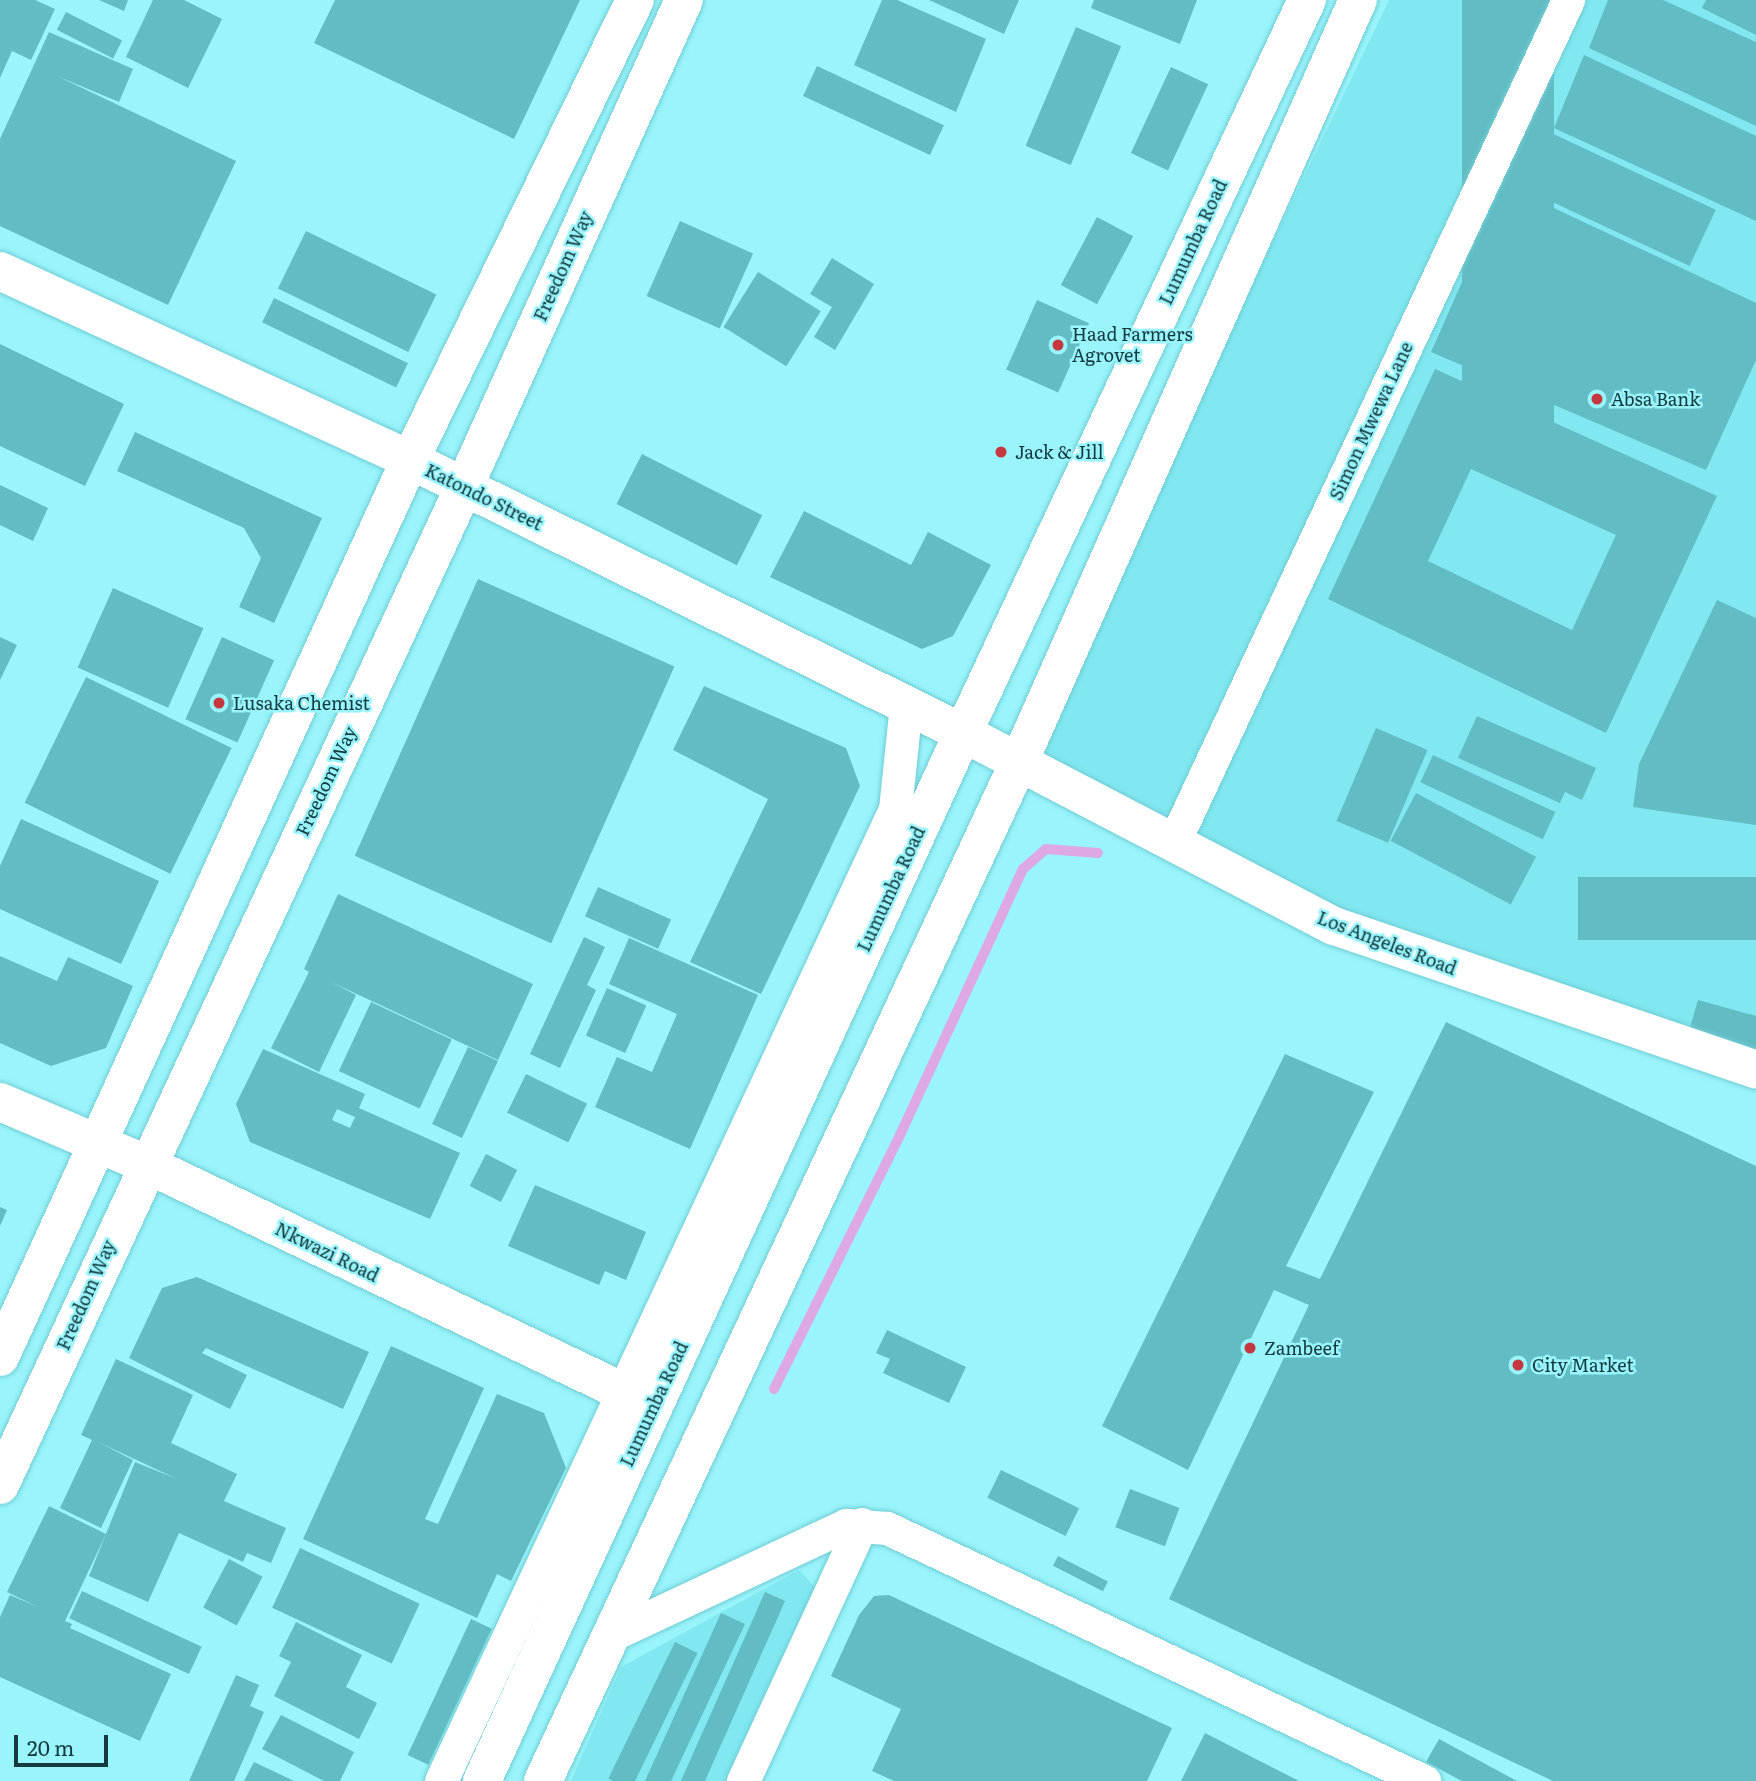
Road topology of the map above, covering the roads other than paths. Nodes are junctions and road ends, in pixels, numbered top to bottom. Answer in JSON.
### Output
{"nodes":[{"id":1,"x":635,"y":0,"type":"edge"},
{"id":2,"x":684,"y":0,"type":"edge"},
{"id":3,"x":1307,"y":0,"type":"edge"},
{"id":4,"x":1358,"y":0,"type":"edge"},
{"id":5,"x":1568,"y":0,"type":"edge"},
{"id":6,"x":0,"y":271,"type":"edge"},
{"id":7,"x":410,"y":460,"type":"junction"},
{"id":8,"x":464,"y":487,"type":"junction"},
{"id":9,"x":906,"y":704,"type":"junction"},
{"id":10,"x":963,"y":733,"type":"junction"},
{"id":11,"x":1019,"y":762,"type":"junction"},
{"id":12,"x":1174,"y":842,"type":"junction"},
{"id":13,"x":1756,"y":1070,"type":"edge"},
{"id":14,"x":0,"y":1102,"type":"edge"},
{"id":15,"x":94,"y":1145,"type":"junction"},
{"id":16,"x":146,"y":1164,"type":"junction"},
{"id":17,"x":0,"y":1357,"type":"edge"},
{"id":18,"x":637,"y":1398,"type":"junction"},
{"id":19,"x":0,"y":1485,"type":"edge"},
{"id":20,"x":862,"y":1524,"type":"junction"},
{"id":21,"x":609,"y":1636,"type":"junction"},
{"id":22,"x":441,"y":1781,"type":"edge"},
{"id":23,"x":482,"y":1781,"type":"edge"},
{"id":24,"x":543,"y":1781,"type":"edge"},
{"id":25,"x":744,"y":1781,"type":"edge"},
{"id":26,"x":1424,"y":1781,"type":"edge"}],
"edges":[{"from":1,"to":7,"type":"main road"},
{"from":2,"to":8,"type":"main road","name":"Freedom Way"},
{"from":3,"to":10,"type":"main road","name":"Lumumba Road"},
{"from":4,"to":11,"type":"main road"},
{"from":5,"to":12,"type":"street","name":"Simon Mwewa Lane"},
{"from":6,"to":7,"type":"main road","name":"Katondo Street"},
{"from":7,"to":8,"type":"main road","name":"Katondo Street"},
{"from":7,"to":15,"type":"main road"},
{"from":8,"to":9,"type":"main road","name":"Katondo Street"},
{"from":8,"to":16,"type":"main road","name":"Freedom Way"},
{"from":9,"to":10,"type":"main road","name":"Katondo Street"},
{"from":9,"to":18,"type":"street"},
{"from":10,"to":11,"type":"main road","name":"Los Angeles Road"},
{"from":10,"to":18,"type":"main road","name":"Lumumba Road"},
{"from":11,"to":12,"type":"main road","name":"Los Angeles Road"},
{"from":11,"to":21,"type":"main road"},
{"from":12,"to":13,"type":"main road","name":"Los Angeles Road"},
{"from":14,"to":15,"type":"main road","name":"Nkwazi Road"},
{"from":15,"to":16,"type":"main road","name":"Nkwazi Road"},
{"from":15,"to":17,"type":"main road"},
{"from":16,"to":18,"type":"main road","name":"Nkwazi Road"},
{"from":16,"to":19,"type":"main road","name":"Freedom Way"},
{"from":18,"to":22,"type":"street"},
{"from":18,"to":23,"type":"main road","name":"Lumumba Road"},
{"from":20,"to":21,"type":"street"},
{"from":20,"to":25,"type":"street"},
{"from":20,"to":26,"type":"street"},
{"from":21,"to":24,"type":"main road"}]}
